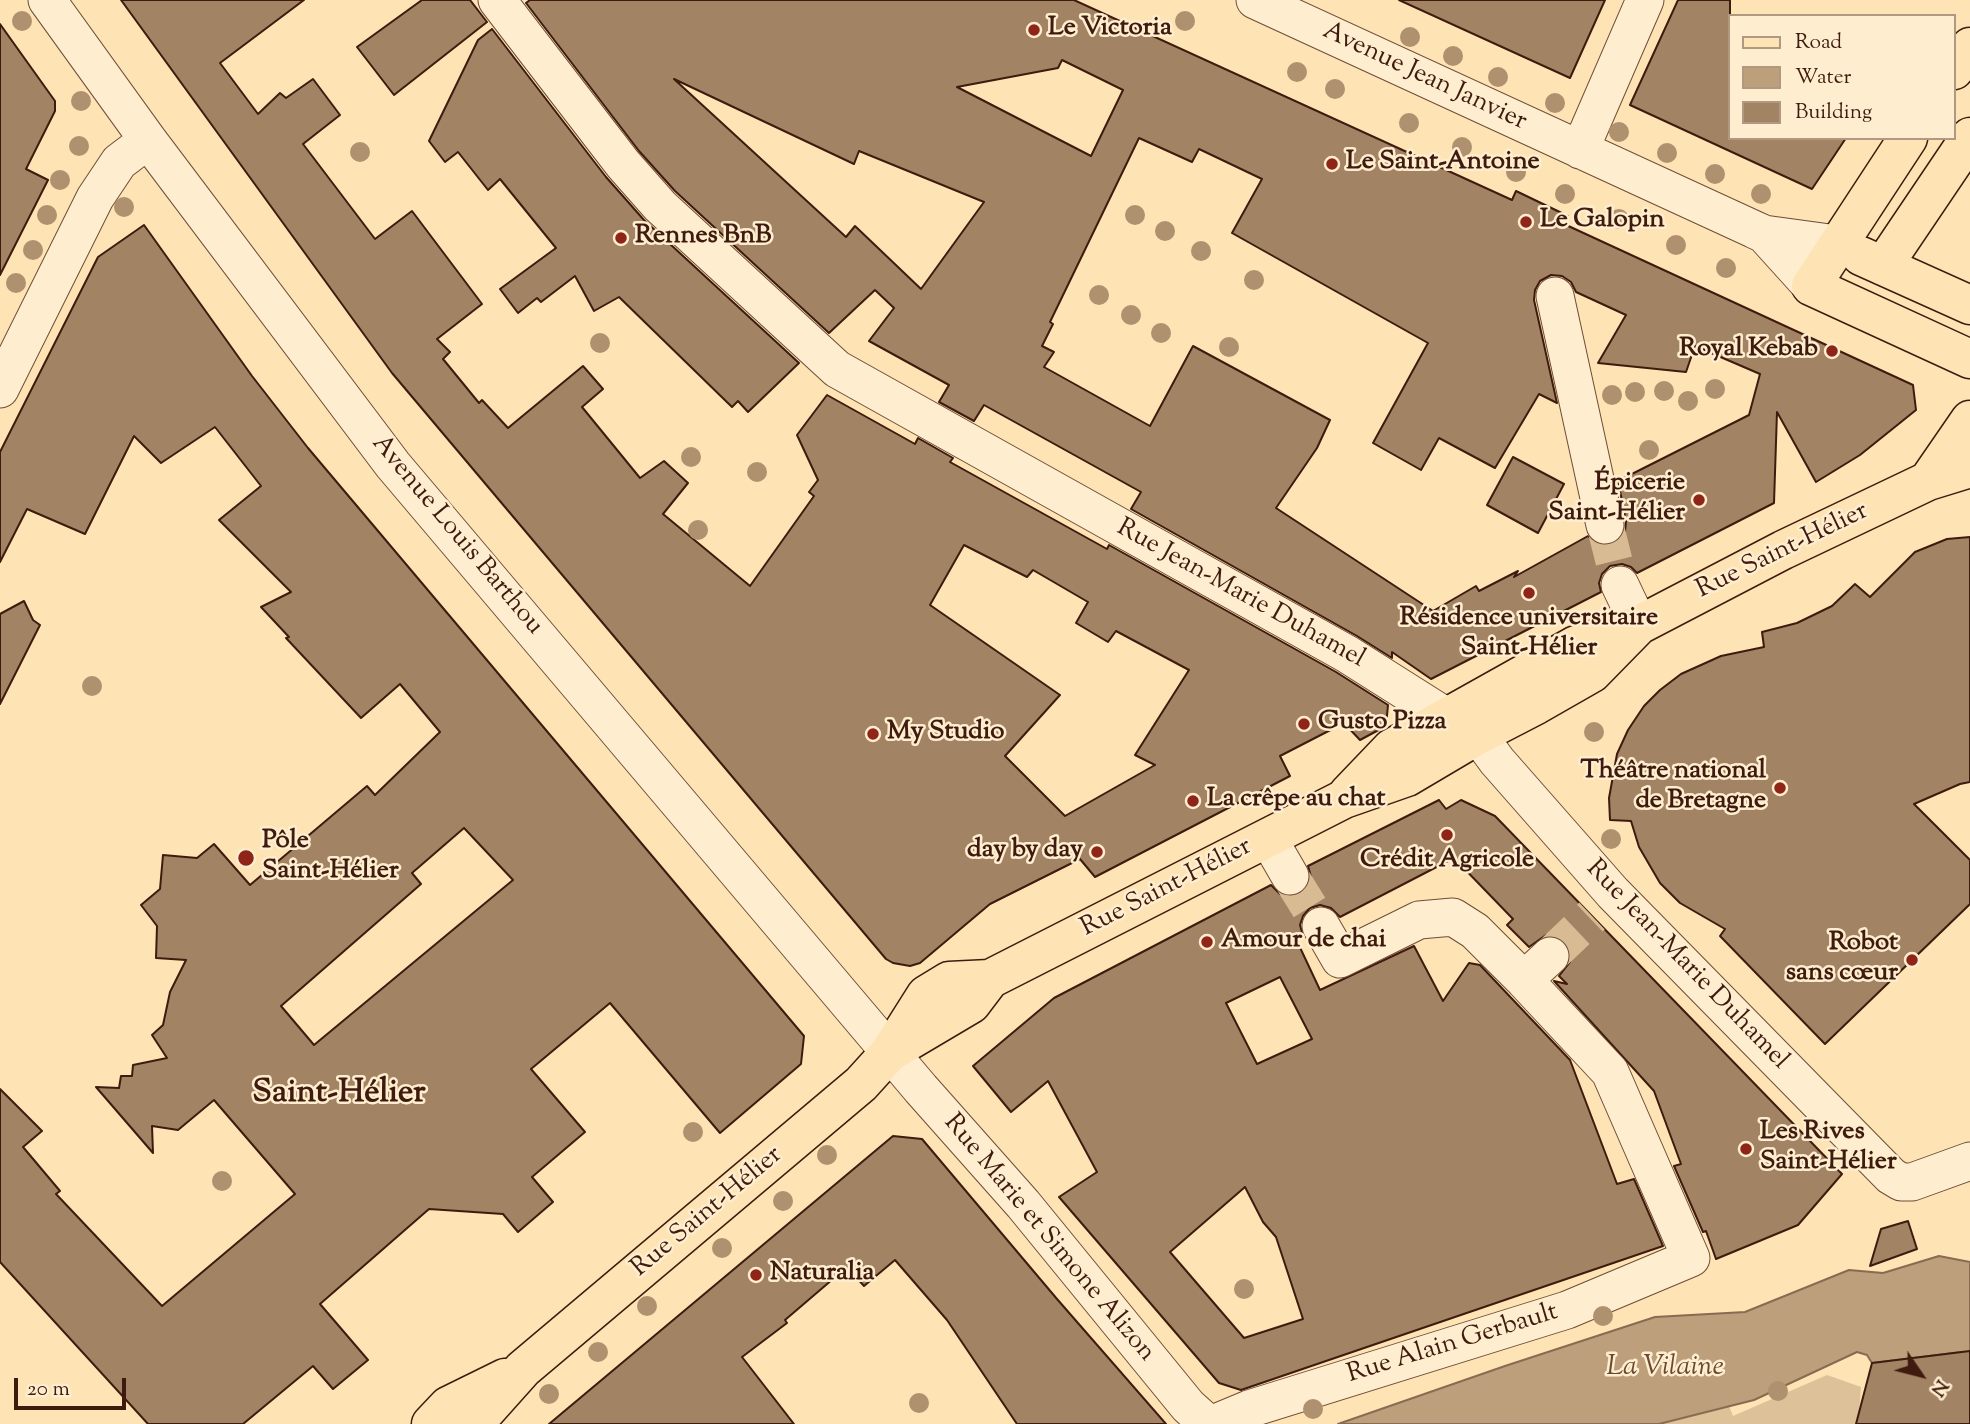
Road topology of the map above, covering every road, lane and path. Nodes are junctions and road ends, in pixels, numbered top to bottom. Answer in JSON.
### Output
{"nodes":[{"id":1,"x":47,"y":0,"type":"edge"},
{"id":2,"x":497,"y":0,"type":"edge"},
{"id":3,"x":1255,"y":0,"type":"edge"},
{"id":4,"x":1645,"y":0,"type":"edge"},
{"id":5,"x":1970,"y":47,"type":"edge"},
{"id":6,"x":1956,"y":67,"type":"edge"},
{"id":7,"x":1970,"y":136,"type":"edge"},
{"id":8,"x":148,"y":140,"type":"junction"},
{"id":9,"x":1907,"y":140,"type":"edge"},
{"id":10,"x":1580,"y":150,"type":"junction"},
{"id":11,"x":1758,"y":231,"type":"junction"},
{"id":12,"x":1837,"y":244,"type":"junction"},
{"id":13,"x":1883,"y":266,"type":"junction"},
{"id":14,"x":1811,"y":286,"type":"junction"},
{"id":15,"x":1555,"y":296,"type":"dead end"},
{"id":16,"x":1970,"y":305,"type":"edge"},
{"id":17,"x":1970,"y":359,"type":"edge"},
{"id":18,"x":0,"y":388,"type":"edge"},
{"id":19,"x":1970,"y":420,"type":"edge"},
{"id":20,"x":1970,"y":468,"type":"edge"},
{"id":21,"x":1928,"y":481,"type":"junction"},
{"id":22,"x":1605,"y":525,"type":"tunnel mouth"},
{"id":23,"x":1620,"y":584,"type":"tunnel mouth"},
{"id":24,"x":1639,"y":625,"type":"junction"},
{"id":25,"x":1445,"y":716,"type":"junction"},
{"id":26,"x":1478,"y":735,"type":"junction"},
{"id":27,"x":1344,"y":799,"type":"junction"},
{"id":28,"x":1268,"y":838,"type":"junction"},
{"id":29,"x":1290,"y":876,"type":"tunnel mouth"},
{"id":30,"x":1321,"y":926,"type":"tunnel mouth"},
{"id":31,"x":890,"y":1052,"type":"junction"},
{"id":32,"x":1970,"y":1161,"type":"edge"},
{"id":33,"x":523,"y":1369,"type":"junction"},
{"id":34,"x":431,"y":1424,"type":"edge"},
{"id":35,"x":474,"y":1424,"type":"edge"},
{"id":36,"x":1208,"y":1424,"type":"edge"},
{"id":37,"x":1213,"y":1424,"type":"edge"}],
"edges":[{"from":1,"to":8,"type":"street","name":"Avenue Louis Barthou"},
{"from":2,"to":25,"type":"street","name":"Rue Jean-Marie Duhamel"},
{"from":3,"to":10,"type":"street","name":"Avenue Jean Janvier"},
{"from":4,"to":10,"type":"street"},
{"from":5,"to":6,"type":"main road"},
{"from":7,"to":13,"type":"main road"},
{"from":8,"to":18,"type":"street"},
{"from":8,"to":31,"type":"street","name":"Avenue Louis Barthou"},
{"from":9,"to":12,"type":"main road"},
{"from":10,"to":11,"type":"street","name":"Avenue Jean Janvier"},
{"from":11,"to":12,"type":"street","name":"Avenue Jean Janvier"},
{"from":11,"to":14,"type":"street","name":"Avenue Jean Janvier"},
{"from":12,"to":13,"type":"main road","name":"Avenue Jean Janvier"},
{"from":12,"to":14,"type":"main road"},
{"from":13,"to":16,"type":"main road","name":"Avenue Jean Janvier"},
{"from":14,"to":17,"type":"main road","name":"Avenue Jean Janvier"},
{"from":15,"to":22,"type":"street"},
{"from":19,"to":21,"type":"main road"},
{"from":20,"to":21,"type":"main road","name":"Rue Saint-Hélier"},
{"from":21,"to":24,"type":"main road","name":"Rue Saint-Hélier"},
{"from":23,"to":24,"type":"street"},
{"from":24,"to":25,"type":"main road","name":"Rue Saint-Hélier"},
{"from":24,"to":26,"type":"main road","name":"Rue Saint-Hélier"},
{"from":25,"to":26,"type":"street","name":"Rue Jean-Marie Duhamel"},
{"from":25,"to":27,"type":"main road","name":"Rue Saint-Hélier"},
{"from":26,"to":27,"type":"main road","name":"Rue Saint-Hélier"},
{"from":26,"to":32,"type":"street","name":"Rue Jean-Marie Duhamel"},
{"from":27,"to":28,"type":"main road","name":"Rue Saint-Hélier"},
{"from":28,"to":29,"type":"street"},
{"from":28,"to":31,"type":"main road","name":"Rue Saint-Hélier"},
{"from":30,"to":37,"type":"street","name":"Rue Alain Gerbault"},
{"from":31,"to":33,"type":"main road","name":"Rue Saint-Hélier"},
{"from":31,"to":36,"type":"street","name":"Rue Marie et Simone Alizon"},
{"from":33,"to":34,"type":"main road","name":"Rue Saint-Hélier"},
{"from":33,"to":35,"type":"main road","name":"Rue Saint-Hélier"}]}
